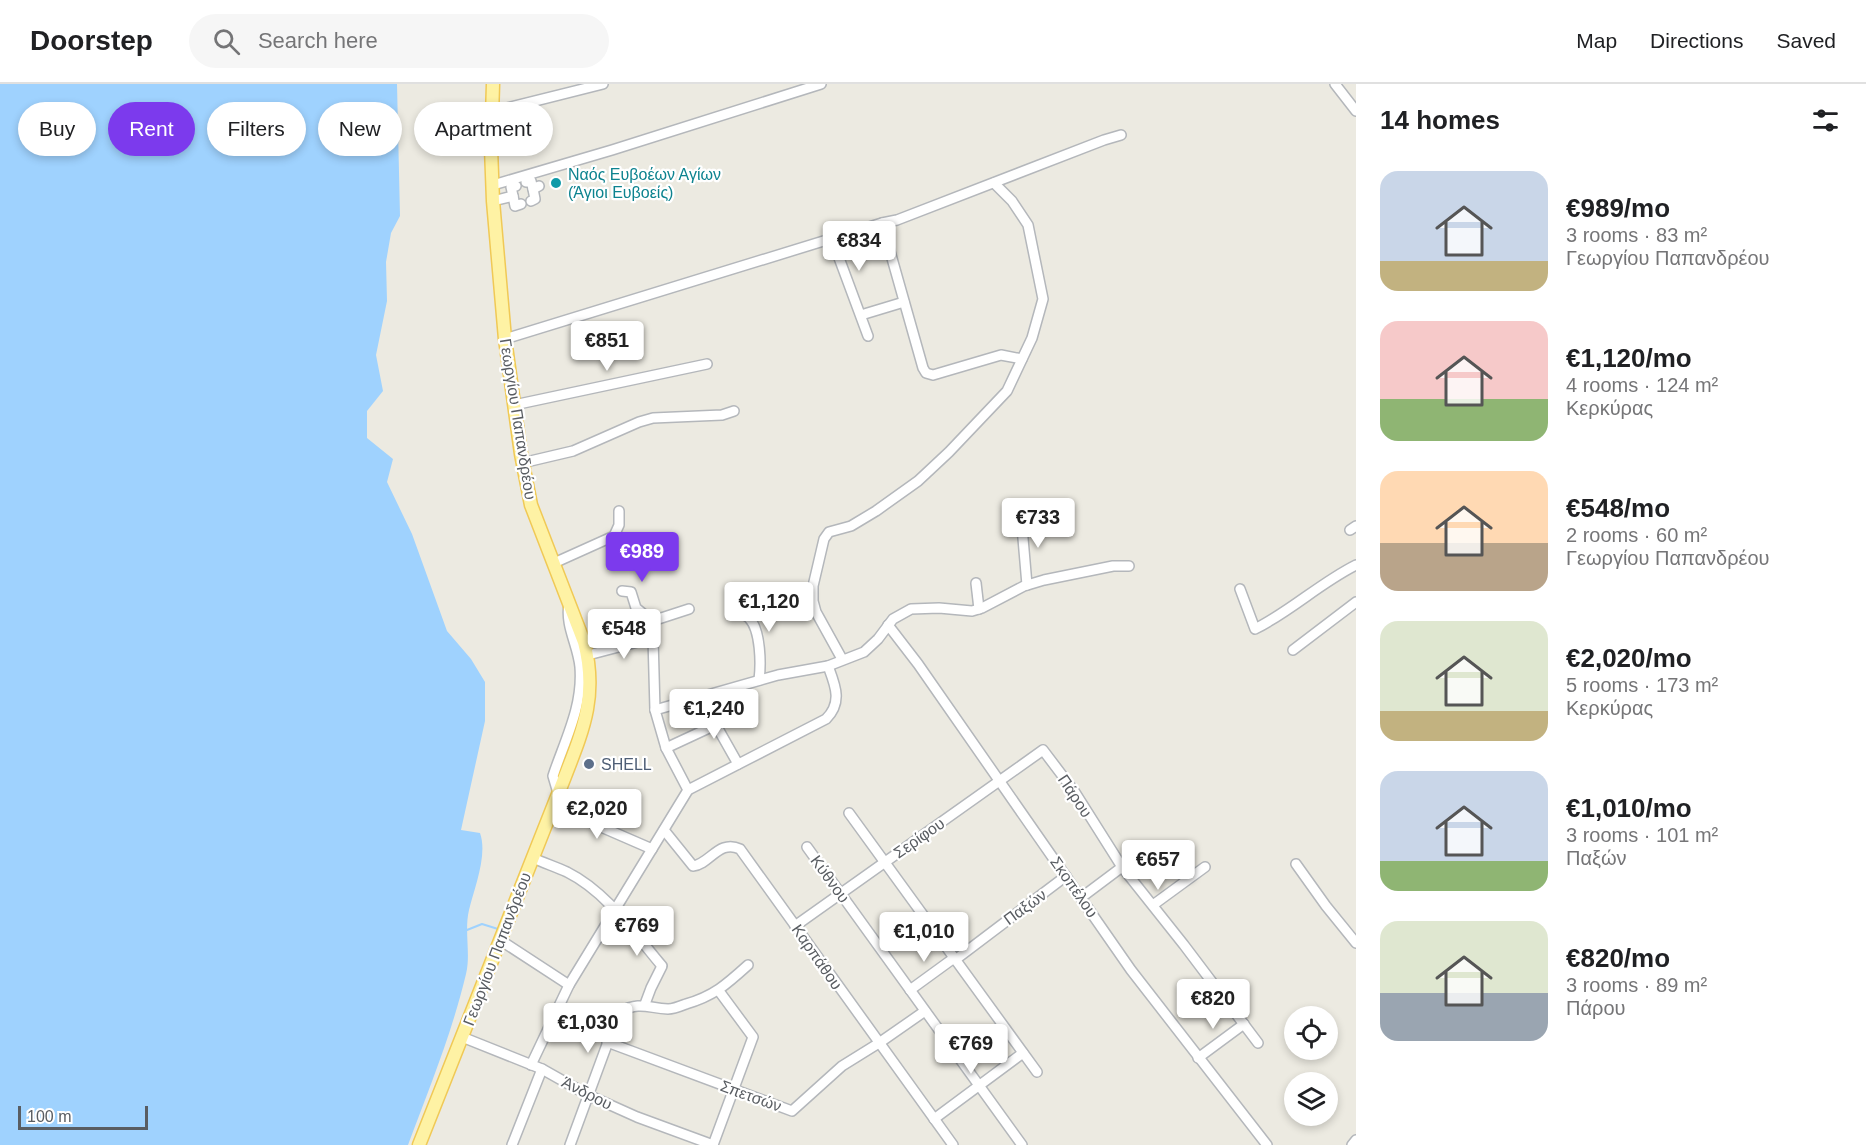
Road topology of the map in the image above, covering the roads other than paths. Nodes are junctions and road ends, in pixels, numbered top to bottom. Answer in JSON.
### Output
{"nodes":[{"id":1,"x":493,"y":84,"type":"edge"},
{"id":2,"x":603,"y":84,"type":"edge"},
{"id":3,"x":821,"y":84,"type":"edge"},
{"id":4,"x":1335,"y":84,"type":"edge"},
{"id":5,"x":492,"y":102,"type":"edge"},
{"id":6,"x":531,"y":102,"type":"edge"},
{"id":7,"x":1354,"y":109,"type":"edge"},
{"id":8,"x":1356,"y":117,"type":"edge"},
{"id":9,"x":1120,"y":135,"type":"dead end"},
{"id":10,"x":492,"y":156,"type":"edge"},
{"id":11,"x":994,"y":183,"type":"junction"},
{"id":12,"x":493,"y":185,"type":"junction"},
{"id":13,"x":516,"y":186,"type":"dead end"},
{"id":14,"x":532,"y":186,"type":"dead end"},
{"id":15,"x":513,"y":196,"type":"junction"},
{"id":16,"x":493,"y":201,"type":"junction"},
{"id":17,"x":531,"y":201,"type":"dead end"},
{"id":18,"x":521,"y":204,"type":"dead end"},
{"id":19,"x":882,"y":223,"type":"junction"},
{"id":20,"x":832,"y":239,"type":"junction"},
{"id":21,"x":904,"y":302,"type":"junction"},
{"id":22,"x":861,"y":315,"type":"junction"},
{"id":23,"x":868,"y":336,"type":"dead end"},
{"id":24,"x":505,"y":339,"type":"junction"},
{"id":25,"x":1022,"y":359,"type":"junction"},
{"id":26,"x":706,"y":364,"type":"dead end"},
{"id":27,"x":514,"y":405,"type":"junction"},
{"id":28,"x":734,"y":411,"type":"dead end"},
{"id":29,"x":522,"y":463,"type":"junction"},
{"id":30,"x":620,"y":511,"type":"dead end"},
{"id":31,"x":1021,"y":515,"type":"dead end"},
{"id":32,"x":554,"y":563,"type":"junction"},
{"id":33,"x":1356,"y":565,"type":"edge"},
{"id":34,"x":1129,"y":566,"type":"dead end"},
{"id":35,"x":976,"y":583,"type":"dead end"},
{"id":36,"x":1027,"y":585,"type":"junction"},
{"id":37,"x":1240,"y":589,"type":"dead end"},
{"id":38,"x":622,"y":591,"type":"dead end"},
{"id":39,"x":569,"y":601,"type":"junction"},
{"id":40,"x":1356,"y":602,"type":"edge"},
{"id":41,"x":732,"y":608,"type":"dead end"},
{"id":42,"x":689,"y":609,"type":"dead end"},
{"id":43,"x":979,"y":609,"type":"junction"},
{"id":44,"x":649,"y":622,"type":"junction"},
{"id":45,"x":888,"y":625,"type":"junction"},
{"id":46,"x":653,"y":638,"type":"junction"},
{"id":47,"x":1293,"y":650,"type":"dead end"},
{"id":48,"x":588,"y":655,"type":"junction"},
{"id":49,"x":842,"y":659,"type":"junction"},
{"id":50,"x":828,"y":666,"type":"junction"},
{"id":51,"x":759,"y":680,"type":"junction"},
{"id":52,"x":752,"y":708,"type":"dead end"},
{"id":53,"x":655,"y":710,"type":"junction"},
{"id":54,"x":716,"y":725,"type":"junction"},
{"id":55,"x":666,"y":748,"type":"junction"},
{"id":56,"x":1043,"y":750,"type":"joint"},
{"id":57,"x":738,"y":764,"type":"junction"},
{"id":58,"x":999,"y":781,"type":"junction"},
{"id":59,"x":688,"y":790,"type":"junction"},
{"id":60,"x":558,"y":793,"type":"junction"},
{"id":61,"x":553,"y":806,"type":"junction"},
{"id":62,"x":849,"y":813,"type":"dead end"},
{"id":63,"x":664,"y":830,"type":"junction"},
{"id":64,"x":807,"y":847,"type":"dead end"},
{"id":65,"x":652,"y":849,"type":"junction"},
{"id":66,"x":533,"y":858,"type":"junction"},
{"id":67,"x":884,"y":863,"type":"junction"},
{"id":68,"x":1296,"y":864,"type":"dead end"},
{"id":69,"x":1122,"y":867,"type":"junction"},
{"id":70,"x":1205,"y":867,"type":"dead end"},
{"id":71,"x":1066,"y":876,"type":"junction"},
{"id":72,"x":840,"y":894,"type":"junction"},
{"id":73,"x":1082,"y":897,"type":"junction"},
{"id":74,"x":1153,"y":905,"type":"junction"},
{"id":75,"x":616,"y":910,"type":"junction"},
{"id":76,"x":795,"y":926,"type":"junction"},
{"id":77,"x":500,"y":940,"type":"junction"},
{"id":78,"x":1356,"y":943,"type":"edge"},
{"id":79,"x":954,"y":959,"type":"junction"},
{"id":80,"x":748,"y":965,"type":"dead end"},
{"id":81,"x":569,"y":985,"type":"junction"},
{"id":82,"x":910,"y":990,"type":"junction"},
{"id":83,"x":719,"y":991,"type":"junction"},
{"id":84,"x":645,"y":1004,"type":"junction"},
{"id":85,"x":925,"y":1011,"type":"junction"},
{"id":86,"x":1244,"y":1024,"type":"junction"},
{"id":87,"x":462,"y":1037,"type":"junction"},
{"id":88,"x":607,"y":1042,"type":"junction"},
{"id":89,"x":879,"y":1043,"type":"junction"},
{"id":90,"x":1258,"y":1043,"type":"dead end"},
{"id":91,"x":1023,"y":1053,"type":"junction"},
{"id":92,"x":1198,"y":1058,"type":"junction"},
{"id":93,"x":531,"y":1065,"type":"junction"},
{"id":94,"x":542,"y":1069,"type":"junction"},
{"id":95,"x":1037,"y":1072,"type":"dead end"},
{"id":96,"x":979,"y":1086,"type":"junction"},
{"id":97,"x":734,"y":1089,"type":"junction"},
{"id":98,"x":588,"y":1095,"type":"junction"},
{"id":99,"x":934,"y":1119,"type":"junction"},
{"id":100,"x":1356,"y":1140,"type":"edge"},
{"id":101,"x":419,"y":1145,"type":"edge"},
{"id":102,"x":512,"y":1145,"type":"edge"},
{"id":103,"x":570,"y":1145,"type":"edge"},
{"id":104,"x":713,"y":1145,"type":"edge"},
{"id":105,"x":953,"y":1145,"type":"edge"},
{"id":106,"x":1022,"y":1145,"type":"edge"},
{"id":107,"x":1267,"y":1145,"type":"edge"},
{"id":108,"x":1352,"y":1145,"type":"edge"}],
"edges":[{"from":1,"to":5,"type":"main road","name":"Γεωργίου Παπανδρέου"},
{"from":2,"to":6,"type":"street"},
{"from":3,"to":12,"type":"street"},
{"from":4,"to":7,"type":"street"},
{"from":7,"to":8,"type":"street"},
{"from":9,"to":11,"type":"street"},
{"from":10,"to":12,"type":"main road","name":"Γεωργίου Παπανδρέου"},
{"from":11,"to":19,"type":"street"},
{"from":11,"to":25,"type":"street"},
{"from":12,"to":16,"type":"main road","name":"Γεωργίου Παπανδρέου"},
{"from":13,"to":15,"type":"street"},
{"from":14,"to":17,"type":"street"},
{"from":15,"to":16,"type":"street"},
{"from":15,"to":18,"type":"street"},
{"from":16,"to":24,"type":"main road","name":"Γεωργίου Παπανδρέου"},
{"from":19,"to":20,"type":"street"},
{"from":19,"to":21,"type":"street"},
{"from":20,"to":22,"type":"street"},
{"from":20,"to":24,"type":"street"},
{"from":21,"to":22,"type":"street"},
{"from":21,"to":25,"type":"street"},
{"from":22,"to":23,"type":"street"},
{"from":24,"to":27,"type":"main road","name":"Γεωργίου Παπανδρέου"},
{"from":25,"to":49,"type":"street"},
{"from":26,"to":27,"type":"street"},
{"from":27,"to":29,"type":"main road","name":"Γεωργίου Παπανδρέου"},
{"from":28,"to":29,"type":"street"},
{"from":29,"to":32,"type":"main road","name":"Γεωργίου Παπανδρέου"},
{"from":30,"to":32,"type":"street"},
{"from":31,"to":36,"type":"street"},
{"from":32,"to":39,"type":"main road","name":"Γεωργίου Παπανδρέου"},
{"from":33,"to":37,"type":"street"},
{"from":34,"to":36,"type":"street"},
{"from":35,"to":43,"type":"street"},
{"from":36,"to":43,"type":"street"},
{"from":38,"to":44,"type":"street"},
{"from":39,"to":48,"type":"main road","name":"Γεωργίου Παπανδρέου"},
{"from":39,"to":60,"type":"street"},
{"from":40,"to":47,"type":"street"},
{"from":41,"to":51,"type":"street"},
{"from":42,"to":44,"type":"street"},
{"from":43,"to":45,"type":"street"},
{"from":44,"to":46,"type":"street"},
{"from":45,"to":49,"type":"street"},
{"from":45,"to":58,"type":"street","name":"Σκοπέλου"},
{"from":46,"to":48,"type":"street"},
{"from":46,"to":53,"type":"street"},
{"from":48,"to":60,"type":"main road","name":"Γεωργίου Παπανδρέου"},
{"from":49,"to":50,"type":"street"},
{"from":50,"to":51,"type":"street"},
{"from":50,"to":57,"type":"street"},
{"from":51,"to":53,"type":"street"},
{"from":52,"to":54,"type":"street"},
{"from":53,"to":55,"type":"street"},
{"from":54,"to":55,"type":"street"},
{"from":54,"to":57,"type":"street"},
{"from":55,"to":59,"type":"street"},
{"from":56,"to":58,"type":"street","name":"Σερίφου"},
{"from":56,"to":69,"type":"street","name":"Πάρου"},
{"from":57,"to":59,"type":"street"},
{"from":58,"to":67,"type":"street","name":"Σερίφου"},
{"from":58,"to":71,"type":"street","name":"Σκοπέλου"},
{"from":59,"to":63,"type":"street"},
{"from":60,"to":61,"type":"main road","name":"Γεωργίου Παπανδρέου"},
{"from":61,"to":65,"type":"street"},
{"from":61,"to":66,"type":"main road","name":"Γεωργίου Παπανδρέου"},
{"from":62,"to":67,"type":"street"},
{"from":63,"to":65,"type":"street"},
{"from":63,"to":76,"type":"street","name":"Καρπάθου"},
{"from":64,"to":72,"type":"street","name":"Κύθνου"},
{"from":65,"to":75,"type":"street"},
{"from":66,"to":75,"type":"street"},
{"from":66,"to":77,"type":"main road","name":"Γεωργίου Παπανδρέου"},
{"from":67,"to":72,"type":"street","name":"Σερίφου"},
{"from":67,"to":79,"type":"street"},
{"from":68,"to":78,"type":"street"},
{"from":69,"to":73,"type":"street"},
{"from":69,"to":74,"type":"street","name":"Πάρου"},
{"from":70,"to":74,"type":"street"},
{"from":71,"to":73,"type":"street","name":"Σκοπέλου"},
{"from":71,"to":79,"type":"street","name":"Παξών"},
{"from":72,"to":76,"type":"street","name":"Σερίφου"},
{"from":72,"to":82,"type":"street","name":"Κύθνου"},
{"from":73,"to":92,"type":"street","name":"Σκοπέλου"},
{"from":74,"to":86,"type":"street","name":"Πάρου"},
{"from":75,"to":81,"type":"street"},
{"from":75,"to":84,"type":"street"},
{"from":76,"to":89,"type":"street","name":"Καρπάθου"},
{"from":77,"to":81,"type":"street"},
{"from":77,"to":87,"type":"main road","name":"Γεωργίου Παπανδρέου"},
{"from":79,"to":82,"type":"street","name":"Παξών"},
{"from":79,"to":91,"type":"street"},
{"from":80,"to":83,"type":"street"},
{"from":81,"to":93,"type":"street"},
{"from":82,"to":85,"type":"street","name":"Κύθνου"},
{"from":83,"to":84,"type":"street"},
{"from":83,"to":97,"type":"street"},
{"from":84,"to":88,"type":"street"},
{"from":85,"to":89,"type":"street"},
{"from":85,"to":96,"type":"street","name":"Κύθνου"},
{"from":86,"to":90,"type":"street","name":"Πάρου"},
{"from":86,"to":92,"type":"street"},
{"from":87,"to":93,"type":"street","name":"Άνδρου"},
{"from":87,"to":101,"type":"main road","name":"Γεωργίου Παπανδρέου"},
{"from":88,"to":97,"type":"street","name":"Σπετσών"},
{"from":88,"to":98,"type":"street"},
{"from":89,"to":97,"type":"street","name":"Σπετσών"},
{"from":89,"to":99,"type":"street","name":"Καρπάθου"},
{"from":91,"to":95,"type":"street"},
{"from":91,"to":96,"type":"street"},
{"from":92,"to":107,"type":"street","name":"Σκοπέλου"},
{"from":93,"to":94,"type":"street","name":"Άνδρου"},
{"from":94,"to":98,"type":"street","name":"Άνδρου"},
{"from":94,"to":102,"type":"street"},
{"from":96,"to":99,"type":"street"},
{"from":96,"to":106,"type":"street","name":"Κύθνου"},
{"from":97,"to":104,"type":"street"},
{"from":98,"to":103,"type":"street"},
{"from":98,"to":104,"type":"street","name":"Άνδρου"},
{"from":99,"to":105,"type":"street","name":"Καρπάθου"},
{"from":100,"to":108,"type":"street"}]}
